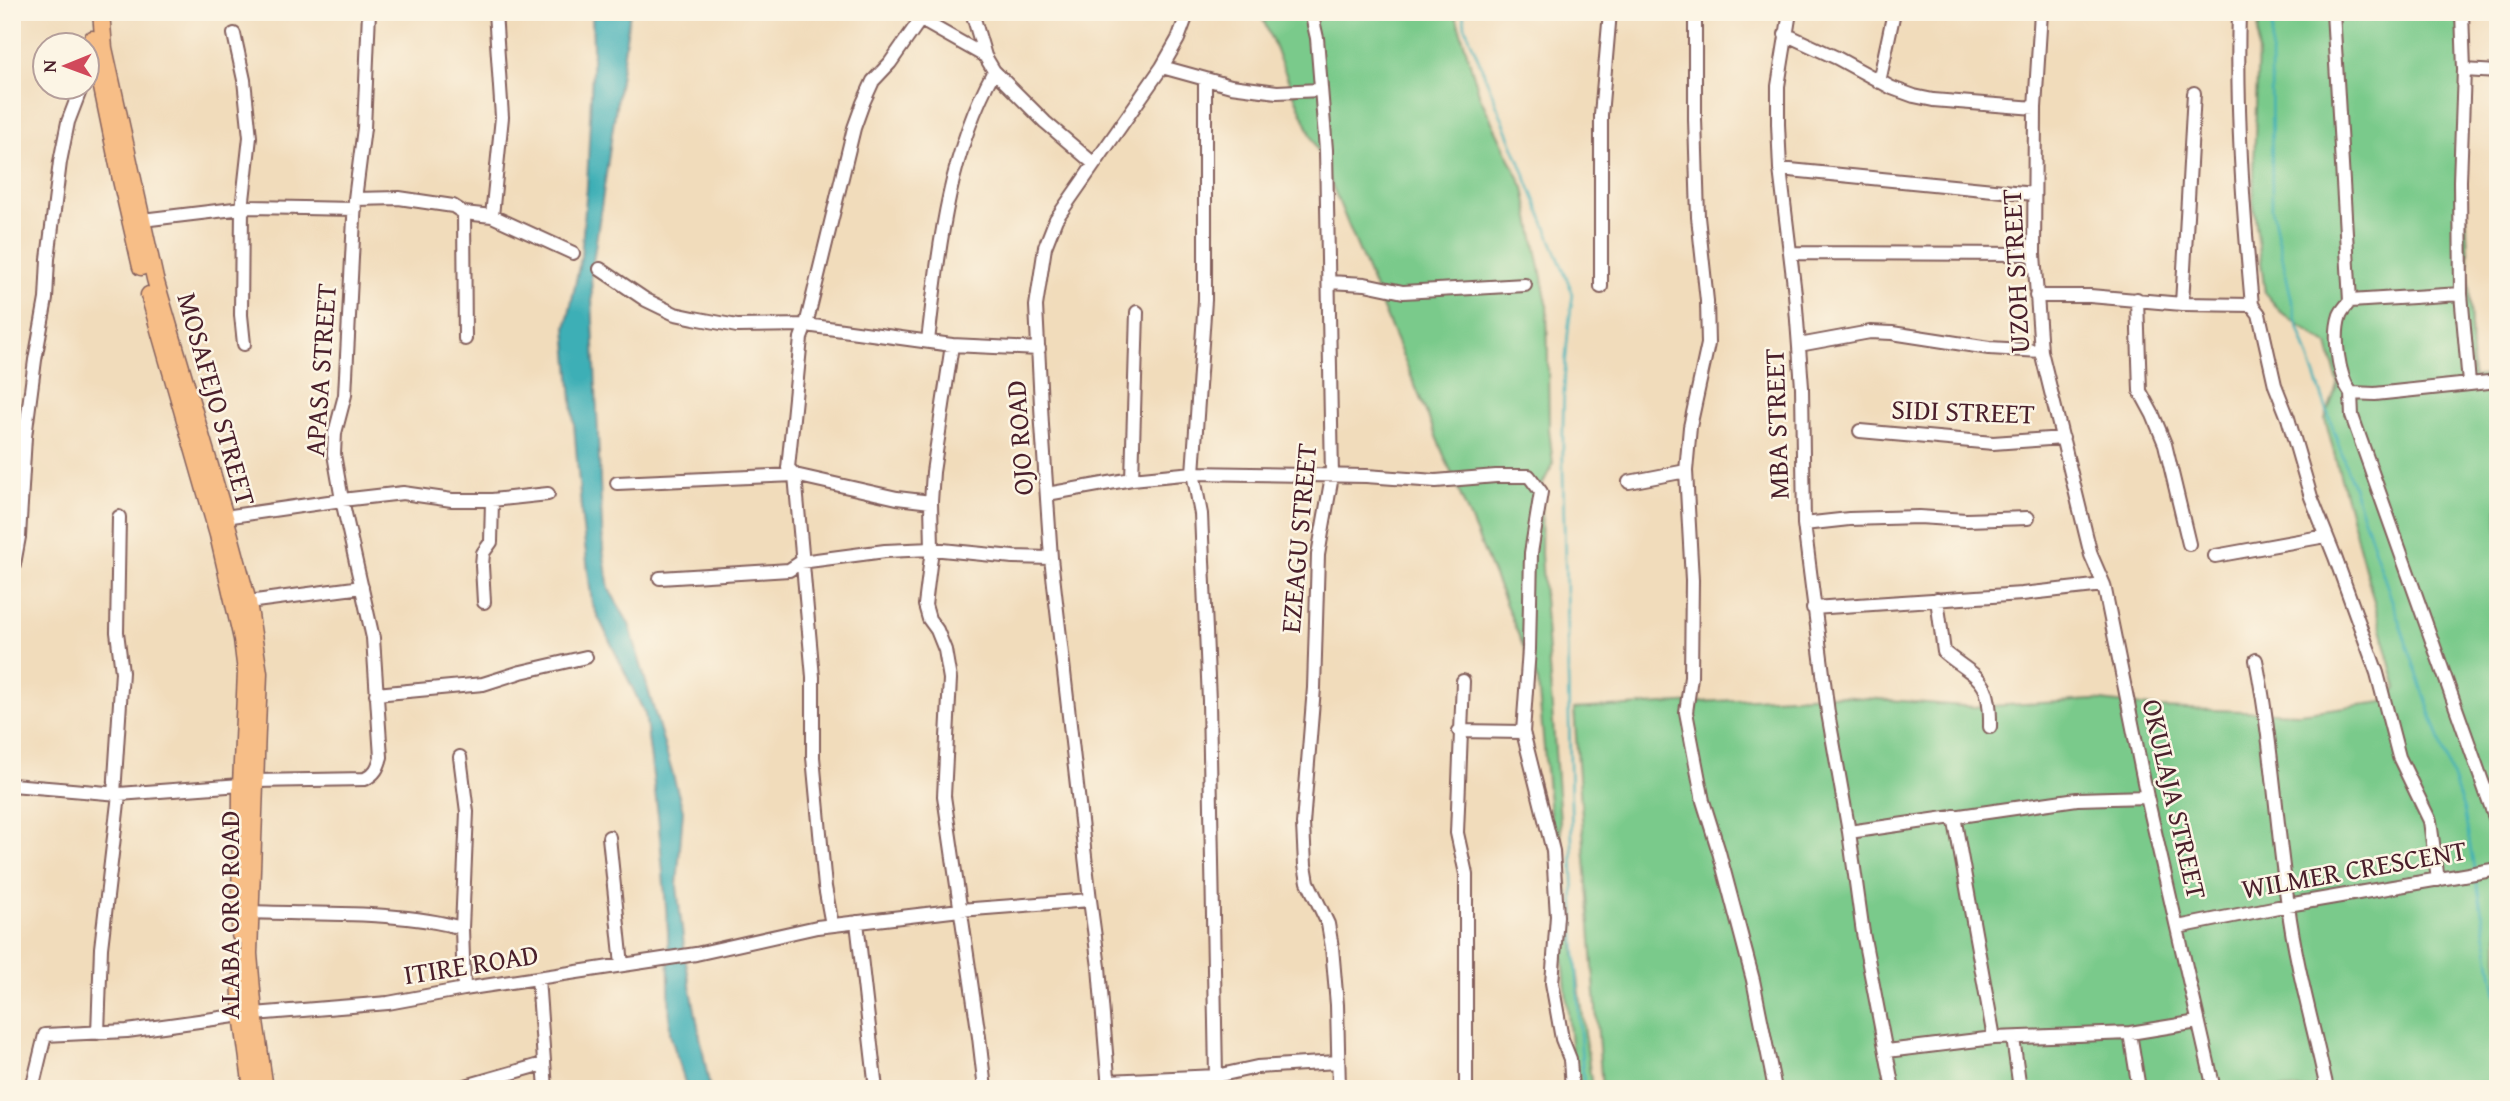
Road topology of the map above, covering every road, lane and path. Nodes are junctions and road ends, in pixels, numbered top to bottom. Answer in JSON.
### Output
{"nodes":[{"id":1,"x":93,"y":12,"type":"edge"},
{"id":2,"x":101,"y":12,"type":"edge"},
{"id":3,"x":369,"y":12,"type":"edge"},
{"id":4,"x":495,"y":12,"type":"edge"},
{"id":5,"x":907,"y":12,"type":"edge"},
{"id":6,"x":972,"y":12,"type":"edge"},
{"id":7,"x":1188,"y":12,"type":"edge"},
{"id":8,"x":1311,"y":12,"type":"edge"},
{"id":9,"x":1610,"y":12,"type":"edge"},
{"id":10,"x":1695,"y":12,"type":"edge"},
{"id":11,"x":1790,"y":12,"type":"edge"},
{"id":12,"x":1894,"y":12,"type":"edge"},
{"id":13,"x":2041,"y":12,"type":"edge"},
{"id":14,"x":2239,"y":12,"type":"edge"},
{"id":15,"x":2333,"y":12,"type":"edge"},
{"id":16,"x":2462,"y":12,"type":"edge"},
{"id":17,"x":920,"y":20,"type":"junction"},
{"id":18,"x":96,"y":32,"type":"edge"},
{"id":19,"x":98,"y":32,"type":"edge"},
{"id":20,"x":234,"y":34,"type":"dead end"},
{"id":21,"x":1785,"y":34,"type":"junction"},
{"id":22,"x":985,"y":56,"type":"junction"},
{"id":23,"x":102,"y":64,"type":"edge"},
{"id":24,"x":1162,"y":67,"type":"junction"},
{"id":25,"x":2464,"y":70,"type":"junction"},
{"id":26,"x":994,"y":71,"type":"junction"},
{"id":27,"x":2498,"y":72,"type":"edge"},
{"id":28,"x":1205,"y":79,"type":"junction"},
{"id":29,"x":1879,"y":82,"type":"junction"},
{"id":30,"x":1321,"y":90,"type":"junction"},
{"id":31,"x":2194,"y":93,"type":"dead end"},
{"id":32,"x":76,"y":102,"type":"edge"},
{"id":33,"x":2035,"y":108,"type":"junction"},
{"id":34,"x":1093,"y":163,"type":"junction"},
{"id":35,"x":1780,"y":169,"type":"junction"},
{"id":36,"x":126,"y":178,"type":"junction"},
{"id":37,"x":2034,"y":194,"type":"junction"},
{"id":38,"x":355,"y":204,"type":"junction"},
{"id":39,"x":243,"y":209,"type":"junction"},
{"id":40,"x":464,"y":213,"type":"junction"},
{"id":41,"x":492,"y":216,"type":"junction"},
{"id":42,"x":142,"y":220,"type":"junction"},
{"id":43,"x":573,"y":253,"type":"dead end"},
{"id":44,"x":1790,"y":253,"type":"junction"},
{"id":45,"x":2034,"y":254,"type":"junction"},
{"id":46,"x":600,"y":269,"type":"dead end"},
{"id":47,"x":1329,"y":282,"type":"junction"},
{"id":48,"x":1525,"y":285,"type":"dead end"},
{"id":49,"x":1601,"y":287,"type":"dead end"},
{"id":50,"x":2461,"y":294,"type":"junction"},
{"id":51,"x":2036,"y":296,"type":"junction"},
{"id":52,"x":2137,"y":299,"type":"junction"},
{"id":53,"x":2350,"y":301,"type":"junction"},
{"id":54,"x":2182,"y":304,"type":"junction"},
{"id":55,"x":2252,"y":305,"type":"junction"},
{"id":56,"x":1137,"y":312,"type":"dead end"},
{"id":57,"x":806,"y":326,"type":"junction"},
{"id":58,"x":465,"y":339,"type":"dead end"},
{"id":59,"x":928,"y":341,"type":"junction"},
{"id":60,"x":244,"y":344,"type":"dead end"},
{"id":61,"x":952,"y":345,"type":"junction"},
{"id":62,"x":1799,"y":345,"type":"junction"},
{"id":63,"x":1039,"y":349,"type":"junction"},
{"id":64,"x":2041,"y":352,"type":"junction"},
{"id":65,"x":2498,"y":381,"type":"edge"},
{"id":66,"x":2469,"y":383,"type":"junction"},
{"id":67,"x":2351,"y":393,"type":"junction"},
{"id":68,"x":1860,"y":431,"type":"dead end"},
{"id":69,"x":2063,"y":438,"type":"junction"},
{"id":70,"x":1686,"y":471,"type":"junction"},
{"id":71,"x":1193,"y":473,"type":"junction"},
{"id":72,"x":795,"y":475,"type":"junction"},
{"id":73,"x":1332,"y":476,"type":"junction"},
{"id":74,"x":1132,"y":479,"type":"junction"},
{"id":75,"x":1629,"y":482,"type":"dead end"},
{"id":76,"x":617,"y":484,"type":"dead end"},
{"id":77,"x":548,"y":494,"type":"dead end"},
{"id":78,"x":1047,"y":494,"type":"junction"},
{"id":79,"x":342,"y":500,"type":"junction"},
{"id":80,"x":492,"y":500,"type":"junction"},
{"id":81,"x":931,"y":502,"type":"junction"},
{"id":82,"x":119,"y":517,"type":"dead end"},
{"id":83,"x":225,"y":517,"type":"junction"},
{"id":84,"x":2028,"y":518,"type":"dead end"},
{"id":85,"x":2084,"y":522,"type":"joint"},
{"id":86,"x":1804,"y":524,"type":"junction"},
{"id":87,"x":2326,"y":536,"type":"junction"},
{"id":88,"x":2189,"y":544,"type":"dead end"},
{"id":89,"x":932,"y":549,"type":"junction"},
{"id":90,"x":2215,"y":556,"type":"dead end"},
{"id":91,"x":1051,"y":558,"type":"junction"},
{"id":92,"x":802,"y":562,"type":"junction"},
{"id":93,"x":12,"y":575,"type":"edge"},
{"id":94,"x":660,"y":578,"type":"dead end"},
{"id":95,"x":2104,"y":585,"type":"junction"},
{"id":96,"x":362,"y":587,"type":"junction"},
{"id":97,"x":1937,"y":599,"type":"junction"},
{"id":98,"x":248,"y":602,"type":"junction"},
{"id":99,"x":484,"y":602,"type":"dead end"},
{"id":100,"x":1813,"y":608,"type":"junction"},
{"id":101,"x":586,"y":657,"type":"dead end"},
{"id":102,"x":2256,"y":660,"type":"dead end"},
{"id":103,"x":1463,"y":681,"type":"dead end"},
{"id":104,"x":376,"y":694,"type":"junction"},
{"id":105,"x":1990,"y":727,"type":"dead end"},
{"id":106,"x":1459,"y":731,"type":"junction"},
{"id":107,"x":1523,"y":732,"type":"junction"},
{"id":108,"x":460,"y":757,"type":"dead end"},
{"id":109,"x":248,"y":783,"type":"junction"},
{"id":110,"x":12,"y":785,"type":"edge"},
{"id":111,"x":116,"y":794,"type":"junction"},
{"id":112,"x":2147,"y":797,"type":"junction"},
{"id":113,"x":1954,"y":816,"type":"junction"},
{"id":114,"x":2498,"y":826,"type":"edge"},
{"id":115,"x":1849,"y":832,"type":"junction"},
{"id":116,"x":609,"y":837,"type":"dead end"},
{"id":117,"x":2498,"y":869,"type":"edge"},
{"id":118,"x":247,"y":877,"type":"junction"},
{"id":119,"x":2440,"y":879,"type":"junction"},
{"id":120,"x":1090,"y":900,"type":"junction"},
{"id":121,"x":2288,"y":905,"type":"junction"},
{"id":122,"x":960,"y":910,"type":"junction"},
{"id":123,"x":251,"y":912,"type":"junction"},
{"id":124,"x":857,"y":922,"type":"junction"},
{"id":125,"x":832,"y":925,"type":"junction"},
{"id":126,"x":2178,"y":927,"type":"junction"},
{"id":127,"x":462,"y":928,"type":"junction"},
{"id":128,"x":622,"y":965,"type":"junction"},
{"id":129,"x":538,"y":978,"type":"junction"},
{"id":130,"x":464,"y":989,"type":"junction"},
{"id":131,"x":248,"y":1014,"type":"junction"},
{"id":132,"x":2198,"y":1022,"type":"junction"},
{"id":133,"x":98,"y":1033,"type":"junction"},
{"id":134,"x":2130,"y":1033,"type":"junction"},
{"id":135,"x":1994,"y":1038,"type":"junction"},
{"id":136,"x":2013,"y":1038,"type":"junction"},
{"id":137,"x":1886,"y":1051,"type":"junction"},
{"id":138,"x":1338,"y":1062,"type":"junction"},
{"id":139,"x":543,"y":1064,"type":"junction"},
{"id":140,"x":1217,"y":1082,"type":"edge"},
{"id":141,"x":1108,"y":1085,"type":"edge"},
{"id":142,"x":1774,"y":1088,"type":"edge"},
{"id":143,"x":32,"y":1089,"type":"edge"},
{"id":144,"x":253,"y":1089,"type":"edge"},
{"id":145,"x":265,"y":1089,"type":"edge"},
{"id":146,"x":455,"y":1089,"type":"edge"},
{"id":147,"x":546,"y":1089,"type":"edge"},
{"id":148,"x":876,"y":1089,"type":"edge"},
{"id":149,"x":985,"y":1089,"type":"edge"},
{"id":150,"x":1339,"y":1089,"type":"edge"},
{"id":151,"x":1466,"y":1089,"type":"edge"},
{"id":152,"x":1572,"y":1089,"type":"edge"},
{"id":153,"x":1893,"y":1089,"type":"edge"},
{"id":154,"x":2020,"y":1089,"type":"edge"},
{"id":155,"x":2139,"y":1089,"type":"edge"},
{"id":156,"x":2214,"y":1089,"type":"edge"},
{"id":157,"x":2327,"y":1089,"type":"edge"}],
"edges":[{"from":1,"to":18,"type":"main road"},
{"from":2,"to":19,"type":"main road"},
{"from":3,"to":38,"type":"street","name":"APASA STREET"},
{"from":4,"to":41,"type":"street"},
{"from":5,"to":17,"type":"street"},
{"from":6,"to":22,"type":"street"},
{"from":7,"to":24,"type":"street","name":"OJO ROAD"},
{"from":8,"to":30,"type":"street","name":"EZEAGU STREET"},
{"from":9,"to":49,"type":"street"},
{"from":10,"to":70,"type":"street"},
{"from":11,"to":21,"type":"street","name":"MBA STREET"},
{"from":12,"to":29,"type":"street"},
{"from":13,"to":33,"type":"street","name":"UZOH STREET"},
{"from":14,"to":55,"type":"street"},
{"from":15,"to":53,"type":"street"},
{"from":16,"to":25,"type":"street"},
{"from":17,"to":22,"type":"street"},
{"from":17,"to":57,"type":"street"},
{"from":20,"to":39,"type":"street"},
{"from":21,"to":29,"type":"street"},
{"from":21,"to":35,"type":"street","name":"MBA STREET"},
{"from":22,"to":26,"type":"street"},
{"from":23,"to":36,"type":"main road","name":"MOSAFEJO STREET"},
{"from":24,"to":28,"type":"street"},
{"from":24,"to":34,"type":"street","name":"OJO ROAD"},
{"from":25,"to":27,"type":"street"},
{"from":25,"to":50,"type":"street"},
{"from":26,"to":34,"type":"street"},
{"from":26,"to":59,"type":"street"},
{"from":28,"to":30,"type":"street"},
{"from":28,"to":71,"type":"street"},
{"from":29,"to":33,"type":"street"},
{"from":30,"to":47,"type":"street","name":"EZEAGU STREET"},
{"from":31,"to":54,"type":"street"},
{"from":32,"to":93,"type":"street"},
{"from":33,"to":37,"type":"street","name":"UZOH STREET"},
{"from":34,"to":63,"type":"street","name":"OJO ROAD"},
{"from":35,"to":37,"type":"street"},
{"from":35,"to":44,"type":"street","name":"MBA STREET"},
{"from":36,"to":42,"type":"main road","name":"MOSAFEJO STREET"},
{"from":36,"to":109,"type":"main road","name":"MOSAFEJO STREET"},
{"from":37,"to":45,"type":"street","name":"UZOH STREET"},
{"from":38,"to":39,"type":"street"},
{"from":38,"to":40,"type":"street"},
{"from":38,"to":79,"type":"street","name":"APASA STREET"},
{"from":39,"to":42,"type":"street"},
{"from":39,"to":60,"type":"street"},
{"from":40,"to":41,"type":"street"},
{"from":40,"to":58,"type":"street"},
{"from":41,"to":43,"type":"street"},
{"from":42,"to":83,"type":"main road","name":"MOSAFEJO STREET"},
{"from":44,"to":45,"type":"street"},
{"from":44,"to":62,"type":"street","name":"MBA STREET"},
{"from":45,"to":51,"type":"street","name":"UZOH STREET"},
{"from":46,"to":57,"type":"street"},
{"from":47,"to":48,"type":"street"},
{"from":47,"to":73,"type":"street","name":"EZEAGU STREET"},
{"from":50,"to":53,"type":"street"},
{"from":50,"to":66,"type":"street"},
{"from":51,"to":52,"type":"street"},
{"from":51,"to":64,"type":"street","name":"UZOH STREET"},
{"from":52,"to":54,"type":"street"},
{"from":52,"to":88,"type":"street"},
{"from":53,"to":67,"type":"street"},
{"from":54,"to":55,"type":"street"},
{"from":55,"to":87,"type":"street"},
{"from":56,"to":74,"type":"street"},
{"from":57,"to":59,"type":"street"},
{"from":57,"to":72,"type":"street"},
{"from":59,"to":61,"type":"street"},
{"from":61,"to":63,"type":"street"},
{"from":61,"to":81,"type":"street"},
{"from":62,"to":64,"type":"street"},
{"from":62,"to":86,"type":"street","name":"MBA STREET"},
{"from":63,"to":78,"type":"street","name":"OJO ROAD"},
{"from":64,"to":69,"type":"street","name":"UZOH STREET"},
{"from":65,"to":66,"type":"street"},
{"from":66,"to":67,"type":"street"},
{"from":67,"to":114,"type":"street"},
{"from":68,"to":69,"type":"street","name":"SIDI STREET"},
{"from":69,"to":85,"type":"street","name":"UZOH STREET"},
{"from":70,"to":75,"type":"street"},
{"from":70,"to":142,"type":"street"},
{"from":71,"to":73,"type":"street"},
{"from":71,"to":74,"type":"street"},
{"from":71,"to":140,"type":"street"},
{"from":72,"to":76,"type":"street"},
{"from":72,"to":81,"type":"street"},
{"from":72,"to":92,"type":"street"},
{"from":73,"to":107,"type":"street"},
{"from":73,"to":138,"type":"street","name":"EZEAGU STREET"},
{"from":74,"to":78,"type":"street"},
{"from":77,"to":80,"type":"street"},
{"from":78,"to":91,"type":"street","name":"OJO ROAD"},
{"from":79,"to":80,"type":"street"},
{"from":79,"to":83,"type":"street"},
{"from":79,"to":96,"type":"street","name":"APASA STREET"},
{"from":80,"to":99,"type":"street"},
{"from":81,"to":89,"type":"street"},
{"from":82,"to":111,"type":"street"},
{"from":83,"to":98,"type":"main road","name":"MOSAFEJO STREET"},
{"from":84,"to":86,"type":"street"},
{"from":85,"to":95,"type":"street","name":"OKULAJA STREET"},
{"from":86,"to":100,"type":"street","name":"MBA STREET"},
{"from":87,"to":90,"type":"street"},
{"from":87,"to":119,"type":"street"},
{"from":89,"to":91,"type":"street"},
{"from":89,"to":92,"type":"street"},
{"from":89,"to":122,"type":"street"},
{"from":91,"to":120,"type":"street","name":"OJO ROAD"},
{"from":92,"to":94,"type":"street"},
{"from":92,"to":125,"type":"street"},
{"from":95,"to":97,"type":"street"},
{"from":95,"to":112,"type":"street","name":"OKULAJA STREET"},
{"from":96,"to":98,"type":"street"},
{"from":96,"to":104,"type":"street","name":"APASA STREET"},
{"from":97,"to":100,"type":"street"},
{"from":97,"to":105,"type":"street"},
{"from":98,"to":109,"type":"main road","name":"MOSAFEJO STREET"},
{"from":100,"to":115,"type":"street","name":"MBA STREET"},
{"from":101,"to":104,"type":"street"},
{"from":102,"to":121,"type":"street"},
{"from":103,"to":106,"type":"street"},
{"from":104,"to":109,"type":"street","name":"APASA STREET"},
{"from":106,"to":107,"type":"street"},
{"from":106,"to":151,"type":"street"},
{"from":107,"to":152,"type":"street"},
{"from":108,"to":127,"type":"street"},
{"from":109,"to":111,"type":"street"},
{"from":109,"to":118,"type":"main road","name":"ALABA ORO ROAD"},
{"from":110,"to":111,"type":"street"},
{"from":111,"to":133,"type":"street"},
{"from":112,"to":113,"type":"street"},
{"from":112,"to":126,"type":"street","name":"OKULAJA STREET"},
{"from":113,"to":115,"type":"street"},
{"from":113,"to":135,"type":"street"},
{"from":115,"to":137,"type":"street","name":"MBA STREET"},
{"from":116,"to":128,"type":"street"},
{"from":117,"to":119,"type":"street","name":"WILMER CRESCENT"},
{"from":118,"to":123,"type":"main road","name":"ALABA ORO ROAD"},
{"from":118,"to":131,"type":"main road","name":"ALABA ORO ROAD"},
{"from":119,"to":121,"type":"street","name":"WILMER CRESCENT"},
{"from":120,"to":122,"type":"street","name":"ITIRE ROAD"},
{"from":120,"to":141,"type":"street","name":"OJO ROAD"},
{"from":121,"to":126,"type":"street","name":"WILMER CRESCENT"},
{"from":121,"to":157,"type":"street"},
{"from":122,"to":124,"type":"street","name":"ITIRE ROAD"},
{"from":122,"to":149,"type":"street"},
{"from":123,"to":127,"type":"street"},
{"from":123,"to":131,"type":"main road","name":"ALABA ORO ROAD"},
{"from":124,"to":125,"type":"street","name":"ITIRE ROAD"},
{"from":124,"to":148,"type":"street"},
{"from":125,"to":128,"type":"street","name":"ITIRE ROAD"},
{"from":126,"to":132,"type":"street","name":"OKULAJA STREET"},
{"from":127,"to":130,"type":"street"},
{"from":128,"to":129,"type":"street","name":"ITIRE ROAD"},
{"from":129,"to":130,"type":"street","name":"ITIRE ROAD"},
{"from":129,"to":139,"type":"street"},
{"from":130,"to":131,"type":"street","name":"ITIRE ROAD"},
{"from":131,"to":133,"type":"street","name":"ITIRE ROAD"},
{"from":131,"to":144,"type":"main road","name":"ALABA ORO ROAD"},
{"from":131,"to":145,"type":"main road","name":"ALABA ORO ROAD"},
{"from":132,"to":134,"type":"street"},
{"from":132,"to":156,"type":"street","name":"OKULAJA STREET"},
{"from":133,"to":143,"type":"street","name":"ITIRE ROAD"},
{"from":134,"to":136,"type":"street"},
{"from":134,"to":155,"type":"street"},
{"from":135,"to":136,"type":"street"},
{"from":135,"to":137,"type":"street"},
{"from":136,"to":154,"type":"street"},
{"from":137,"to":153,"type":"street","name":"MBA STREET"},
{"from":138,"to":140,"type":"street"},
{"from":138,"to":150,"type":"street","name":"EZEAGU STREET"},
{"from":139,"to":146,"type":"street"},
{"from":139,"to":147,"type":"street"},
{"from":140,"to":141,"type":"street"}]}
